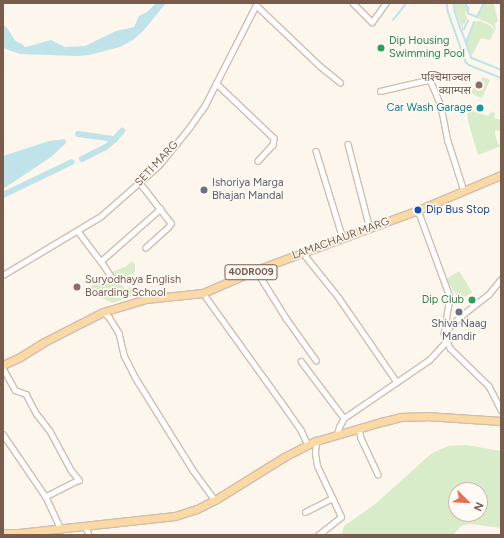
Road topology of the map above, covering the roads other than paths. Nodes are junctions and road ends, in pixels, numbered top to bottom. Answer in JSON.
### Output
{"nodes":[{"id":1,"x":353,"y":3,"type":"edge"},
{"id":2,"x":386,"y":3,"type":"edge"},
{"id":3,"x":256,"y":4,"type":"edge"},
{"id":4,"x":340,"y":82,"type":"dead end"},
{"id":5,"x":216,"y":83,"type":"junction"},
{"id":6,"x":380,"y":91,"type":"dead end"},
{"id":7,"x":348,"y":144,"type":"dead end"},
{"id":8,"x":316,"y":151,"type":"dead end"},
{"id":9,"x":258,"y":161,"type":"dead end"},
{"id":10,"x":501,"y":175,"type":"edge"},
{"id":11,"x":140,"y":183,"type":"junction"},
{"id":12,"x":464,"y":191,"type":"junction"},
{"id":13,"x":160,"y":208,"type":"junction"},
{"id":14,"x":418,"y":210,"type":"junction"},
{"id":15,"x":370,"y":229,"type":"junction"},
{"id":16,"x":78,"y":231,"type":"junction"},
{"id":17,"x":343,"y":239,"type":"junction"},
{"id":18,"x":146,"y":248,"type":"dead end"},
{"id":19,"x":303,"y":253,"type":"junction"},
{"id":20,"x":101,"y":261,"type":"junction"},
{"id":21,"x":256,"y":270,"type":"junction"},
{"id":22,"x":3,"y":275,"type":"edge"},
{"id":23,"x":112,"y":278,"type":"dead end"},
{"id":24,"x":501,"y":279,"type":"edge"},
{"id":25,"x":203,"y":293,"type":"junction"},
{"id":26,"x":103,"y":312,"type":"junction"},
{"id":27,"x":444,"y":333,"type":"junction"},
{"id":28,"x":447,"y":341,"type":"junction"},
{"id":29,"x":316,"y":360,"type":"dead end"},
{"id":30,"x":301,"y":361,"type":"dead end"},
{"id":31,"x":3,"y":367,"type":"edge"},
{"id":32,"x":397,"y":382,"type":"junction"},
{"id":33,"x":501,"y":410,"type":"edge"},
{"id":34,"x":344,"y":418,"type":"junction"},
{"id":35,"x":501,"y":421,"type":"edge"},
{"id":36,"x":359,"y":428,"type":"junction"},
{"id":37,"x":3,"y":434,"type":"edge"},
{"id":38,"x":337,"y":434,"type":"junction"},
{"id":39,"x":316,"y":441,"type":"junction"},
{"id":40,"x":308,"y":445,"type":"junction"},
{"id":41,"x":378,"y":474,"type":"dead end"},
{"id":42,"x":46,"y":497,"type":"junction"},
{"id":43,"x":332,"y":498,"type":"junction"},
{"id":44,"x":214,"y":500,"type":"junction"},
{"id":45,"x":305,"y":512,"type":"dead end"},
{"id":46,"x":85,"y":525,"type":"junction"},
{"id":47,"x":60,"y":527,"type":"junction"},
{"id":48,"x":3,"y":533,"type":"edge"},
{"id":49,"x":19,"y":534,"type":"edge"},
{"id":50,"x":88,"y":535,"type":"edge"},
{"id":51,"x":318,"y":535,"type":"edge"}],
"edges":[{"from":1,"to":2,"type":"street"},
{"from":3,"to":4,"type":"street"},
{"from":3,"to":5,"type":"street","name":"SETI MARG"},
{"from":5,"to":9,"type":"street"},
{"from":5,"to":11,"type":"street","name":"SETI MARG"},
{"from":6,"to":12,"type":"street"},
{"from":7,"to":15,"type":"street"},
{"from":8,"to":17,"type":"street"},
{"from":10,"to":12,"type":"main road","name":"LAMACHAUR MARG","number":"40DR009"},
{"from":11,"to":13,"type":"street"},
{"from":11,"to":16,"type":"street","name":"SETI MARG"},
{"from":12,"to":14,"type":"main road","name":"LAMACHAUR MARG","number":"40DR009"},
{"from":13,"to":18,"type":"street"},
{"from":13,"to":20,"type":"street"},
{"from":14,"to":15,"type":"main road","name":"LAMACHAUR MARG","number":"40DR009"},
{"from":14,"to":27,"type":"street"},
{"from":15,"to":17,"type":"main road","name":"LAMACHAUR MARG","number":"40DR009"},
{"from":16,"to":20,"type":"street"},
{"from":16,"to":22,"type":"street","name":"SETI MARG"},
{"from":17,"to":19,"type":"main road","name":"LAMACHAUR MARG","number":"40DR009"},
{"from":19,"to":21,"type":"main road","name":"LAMACHAUR MARG","number":"40DR009"},
{"from":19,"to":32,"type":"street"},
{"from":20,"to":23,"type":"street"},
{"from":21,"to":25,"type":"main road","name":"LAMACHAUR MARG","number":"40DR009"},
{"from":21,"to":29,"type":"street"},
{"from":24,"to":27,"type":"street"},
{"from":25,"to":26,"type":"main road","name":"LAMACHAUR MARG","number":"40DR009"},
{"from":25,"to":40,"type":"street"},
{"from":26,"to":31,"type":"main road","name":"LAMACHAUR MARG","number":"40DR009"},
{"from":26,"to":44,"type":"street"},
{"from":27,"to":28,"type":"street"},
{"from":28,"to":32,"type":"street"},
{"from":28,"to":33,"type":"street"},
{"from":30,"to":34,"type":"street"},
{"from":31,"to":42,"type":"street"},
{"from":32,"to":34,"type":"street"},
{"from":34,"to":38,"type":"street"},
{"from":35,"to":36,"type":"main road"},
{"from":36,"to":38,"type":"main road"},
{"from":36,"to":41,"type":"street"},
{"from":37,"to":42,"type":"street"},
{"from":38,"to":39,"type":"main road"},
{"from":39,"to":40,"type":"main road"},
{"from":39,"to":43,"type":"street"},
{"from":40,"to":44,"type":"main road"},
{"from":42,"to":47,"type":"street"},
{"from":43,"to":45,"type":"street"},
{"from":43,"to":51,"type":"street"},
{"from":44,"to":46,"type":"main road"},
{"from":46,"to":47,"type":"main road"},
{"from":46,"to":50,"type":"street"},
{"from":47,"to":49,"type":"main road"},
{"from":48,"to":49,"type":"main road"}]}
